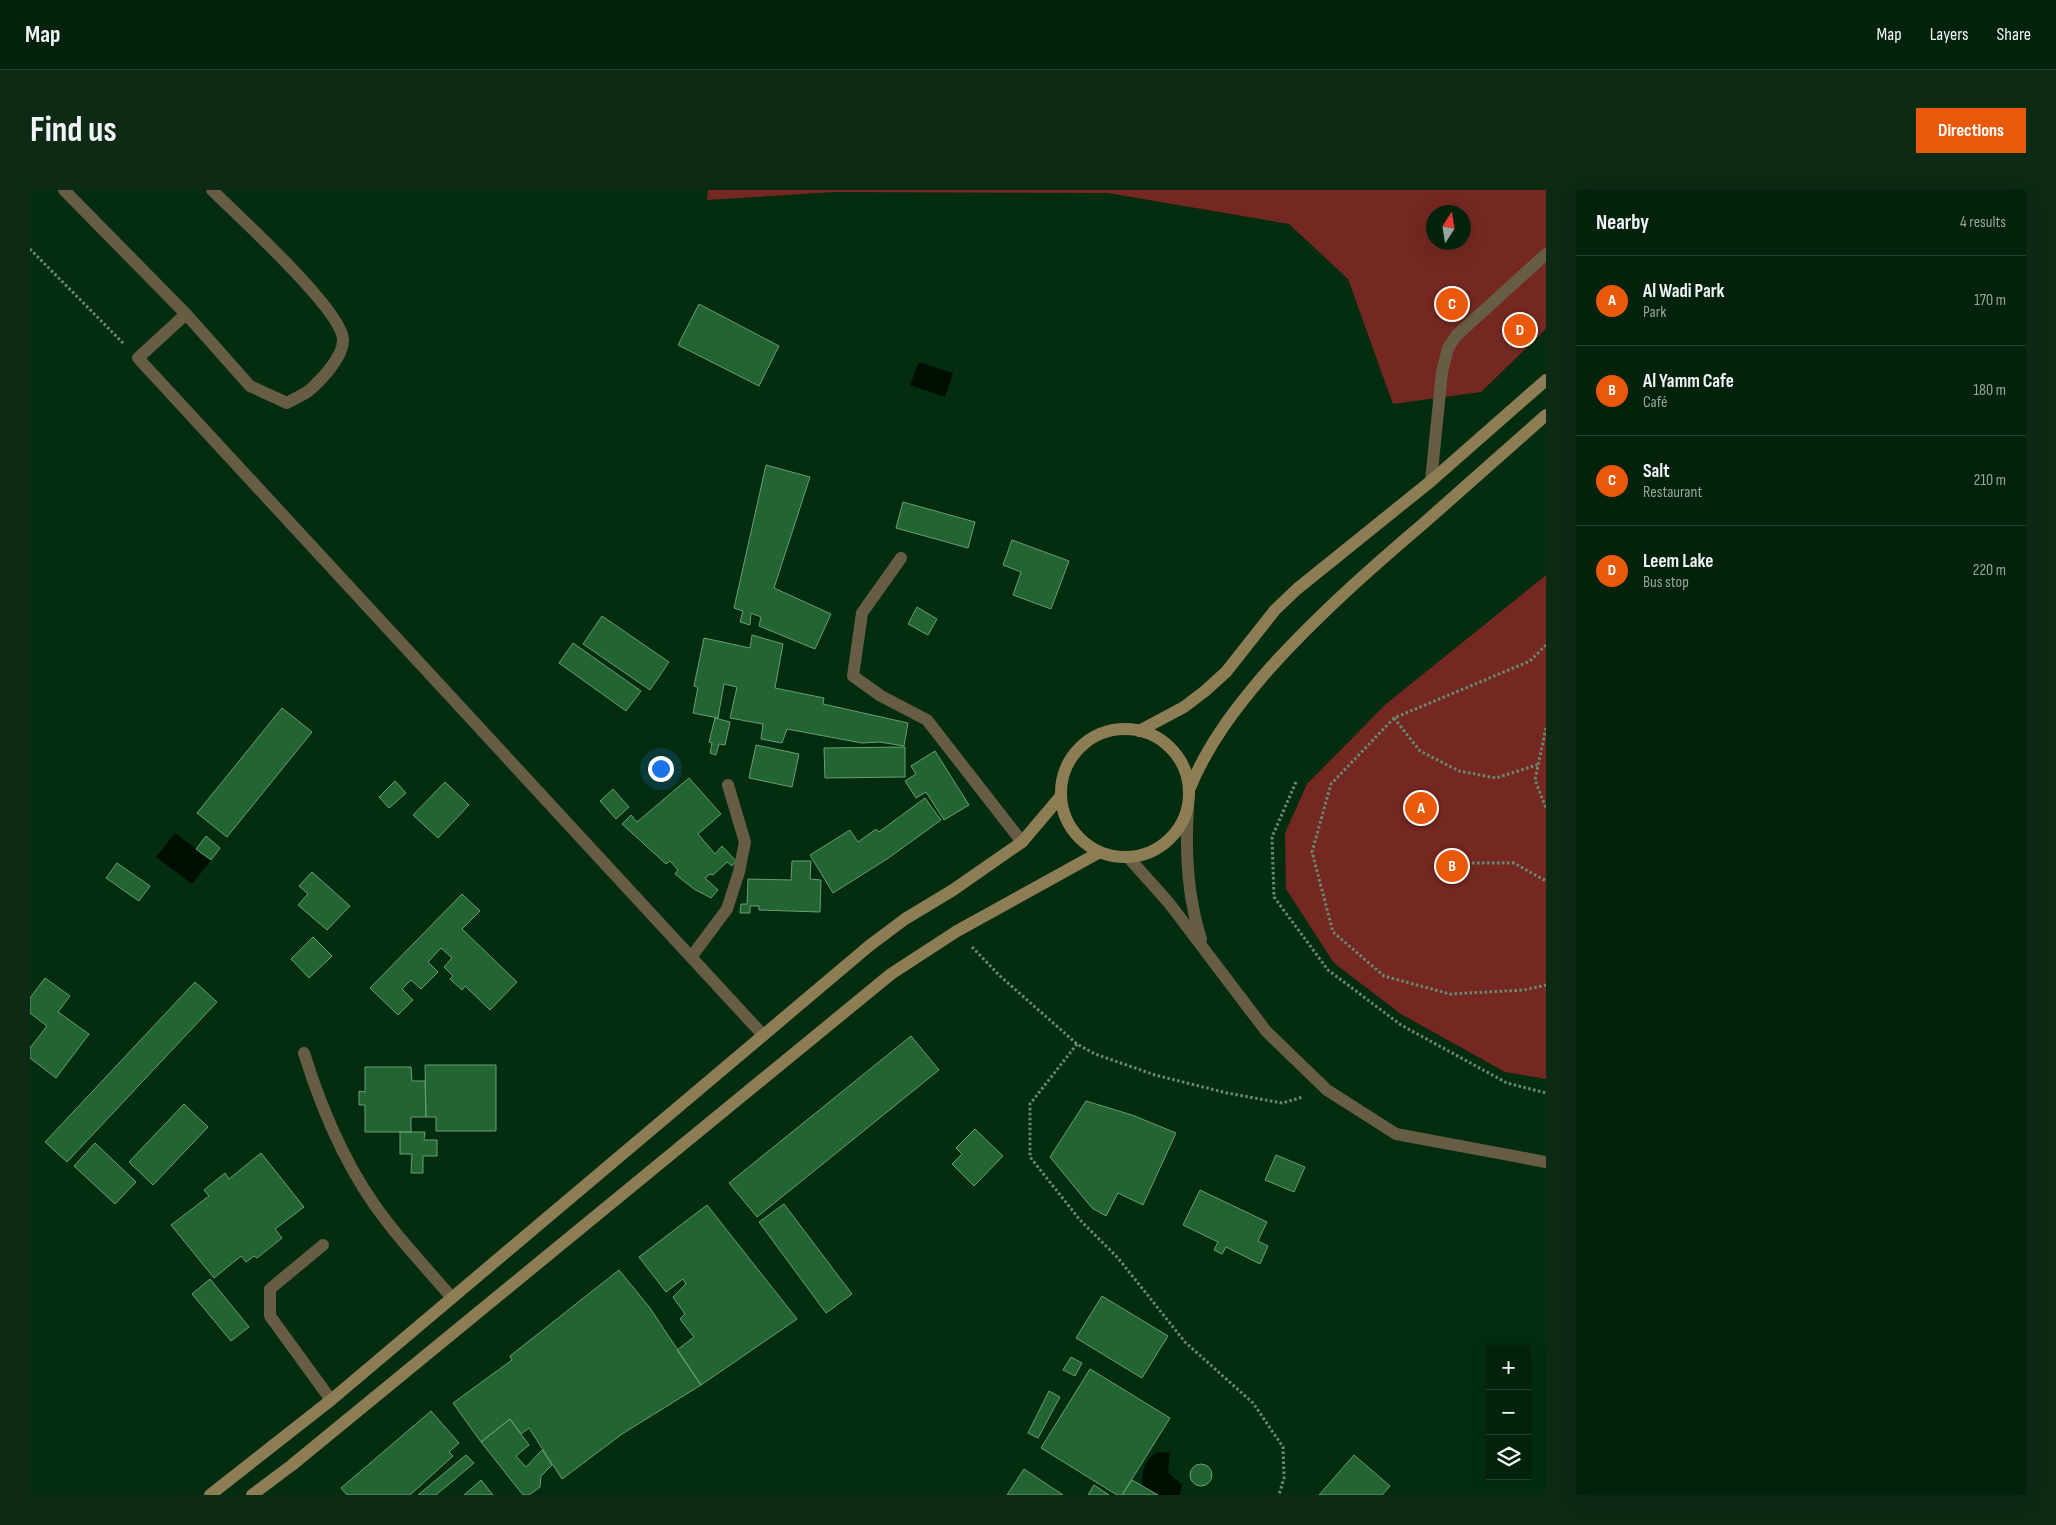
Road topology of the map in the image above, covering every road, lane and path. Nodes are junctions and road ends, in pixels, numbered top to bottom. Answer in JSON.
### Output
{"nodes":[{"id":1,"x":64,"y":190,"type":"edge"},
{"id":2,"x":212,"y":190,"type":"edge"},
{"id":3,"x":30,"y":250,"type":"edge"},
{"id":4,"x":1546,"y":254,"type":"edge"},
{"id":5,"x":186,"y":314,"type":"junction"},
{"id":6,"x":138,"y":358,"type":"junction"},
{"id":7,"x":1546,"y":380,"type":"edge"},
{"id":8,"x":1546,"y":415,"type":"edge"},
{"id":9,"x":1431,"y":481,"type":"junction"},
{"id":10,"x":901,"y":558,"type":"dead end"},
{"id":11,"x":1546,"y":645,"type":"edge"},
{"id":12,"x":1394,"y":718,"type":"junction"},
{"id":13,"x":1546,"y":728,"type":"edge"},
{"id":14,"x":1139,"y":731,"type":"junction"},
{"id":15,"x":1537,"y":765,"type":"junction"},
{"id":16,"x":1296,"y":782,"type":"dead end"},
{"id":17,"x":728,"y":786,"type":"dead end"},
{"id":18,"x":1189,"y":790,"type":"junction"},
{"id":19,"x":1061,"y":796,"type":"junction"},
{"id":20,"x":1188,"y":807,"type":"junction"},
{"id":21,"x":1546,"y":808,"type":"edge"},
{"id":22,"x":1022,"y":842,"type":"junction"},
{"id":23,"x":1100,"y":852,"type":"junction"},
{"id":24,"x":1128,"y":857,"type":"junction"},
{"id":25,"x":1467,"y":863,"type":"dead end"},
{"id":26,"x":1546,"y":881,"type":"edge"},
{"id":27,"x":957,"y":931,"type":"junction"},
{"id":28,"x":1205,"y":953,"type":"junction"},
{"id":29,"x":692,"y":956,"type":"junction"},
{"id":30,"x":1546,"y":985,"type":"edge"},
{"id":31,"x":763,"y":1035,"type":"junction"},
{"id":32,"x":1077,"y":1044,"type":"junction"},
{"id":33,"x":304,"y":1053,"type":"dead end"},
{"id":34,"x":1328,"y":1090,"type":"junction"},
{"id":35,"x":1546,"y":1093,"type":"edge"},
{"id":36,"x":1546,"y":1162,"type":"edge"},
{"id":37,"x":323,"y":1245,"type":"dead end"},
{"id":38,"x":452,"y":1298,"type":"junction"},
{"id":39,"x":331,"y":1400,"type":"junction"},
{"id":40,"x":210,"y":1495,"type":"edge"},
{"id":41,"x":252,"y":1495,"type":"edge"},
{"id":42,"x":1278,"y":1495,"type":"edge"}],
"edges":[{"from":1,"to":5,"type":"street"},
{"from":2,"to":5,"type":"street"},
{"from":3,"to":6,"type":"path"},
{"from":4,"to":9,"type":"street"},
{"from":5,"to":6,"type":"street"},
{"from":6,"to":29,"type":"street"},
{"from":7,"to":9,"type":"main road"},
{"from":8,"to":18,"type":"main road"},
{"from":9,"to":14,"type":"main road"},
{"from":10,"to":22,"type":"street"},
{"from":11,"to":12,"type":"path"},
{"from":12,"to":15,"type":"path"},
{"from":12,"to":30,"type":"path"},
{"from":13,"to":15,"type":"path"},
{"from":14,"to":18,"type":"main road"},
{"from":14,"to":19,"type":"main road"},
{"from":15,"to":21,"type":"path"},
{"from":16,"to":35,"type":"path"},
{"from":17,"to":29,"type":"street"},
{"from":18,"to":20,"type":"main road"},
{"from":19,"to":22,"type":"main road"},
{"from":19,"to":23,"type":"main road"},
{"from":20,"to":24,"type":"main road"},
{"from":20,"to":28,"type":"street"},
{"from":22,"to":31,"type":"main road"},
{"from":23,"to":24,"type":"main road"},
{"from":23,"to":27,"type":"main road"},
{"from":24,"to":28,"type":"street"},
{"from":25,"to":26,"type":"path"},
{"from":27,"to":32,"type":"path"},
{"from":27,"to":41,"type":"main road"},
{"from":28,"to":34,"type":"street"},
{"from":29,"to":31,"type":"street"},
{"from":31,"to":38,"type":"main road"},
{"from":32,"to":34,"type":"path"},
{"from":32,"to":42,"type":"path"},
{"from":33,"to":38,"type":"street"},
{"from":34,"to":36,"type":"street"},
{"from":37,"to":39,"type":"street"},
{"from":38,"to":39,"type":"main road"},
{"from":39,"to":40,"type":"main road"}]}
